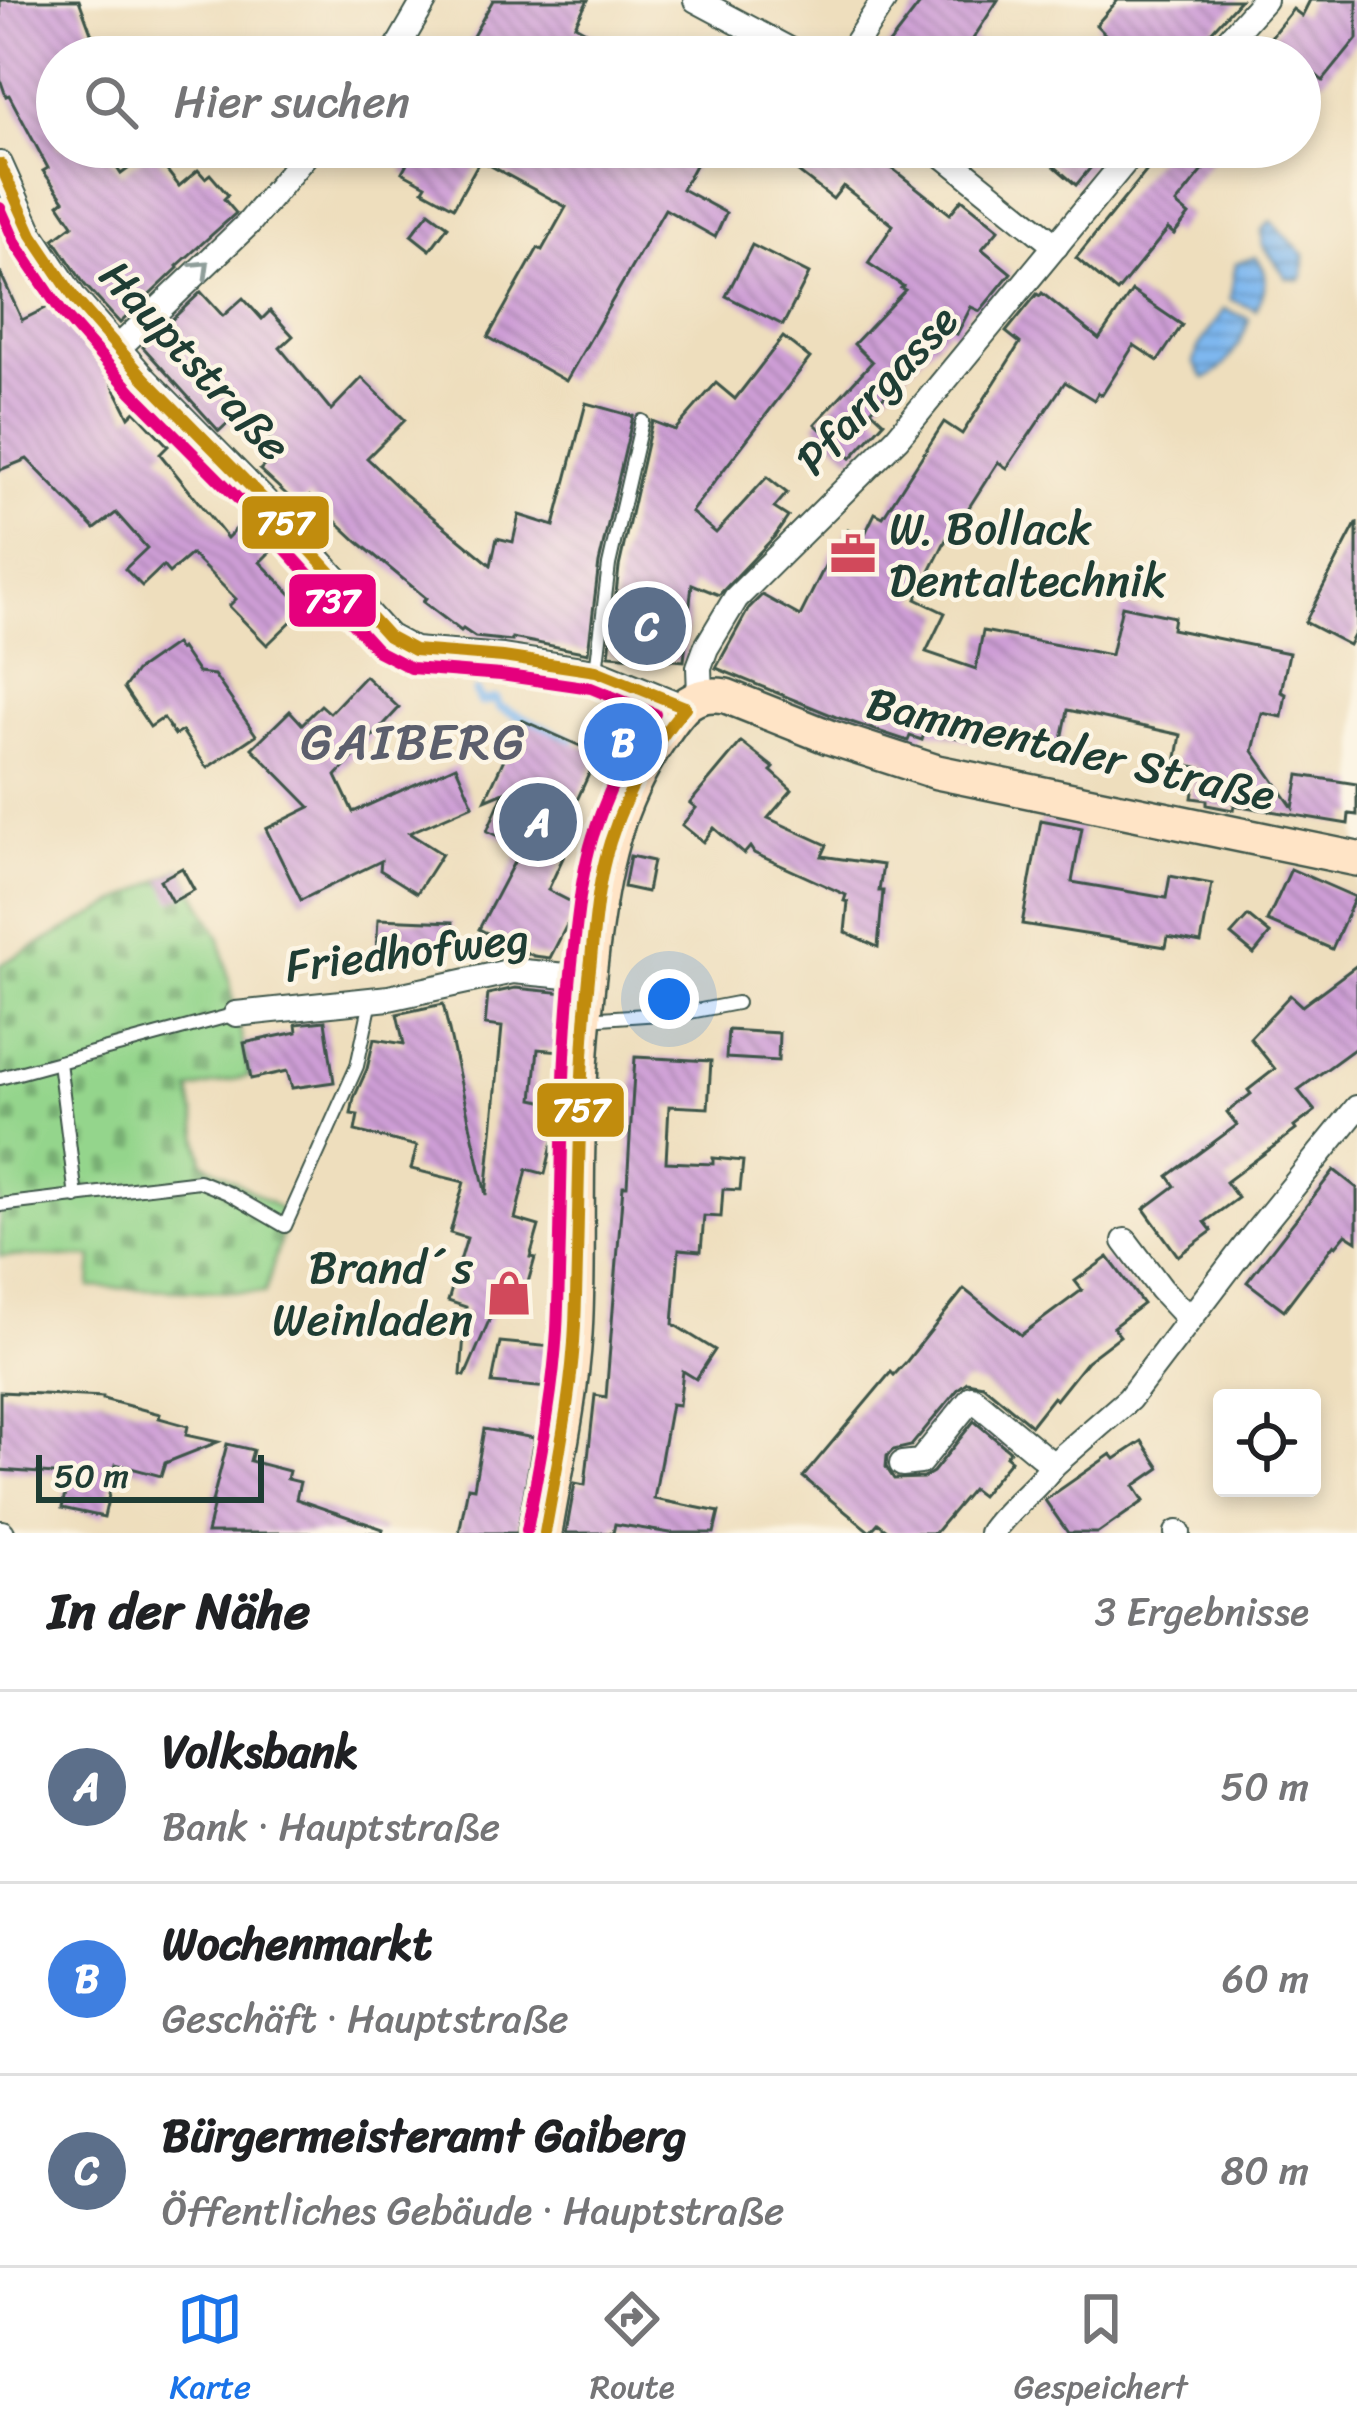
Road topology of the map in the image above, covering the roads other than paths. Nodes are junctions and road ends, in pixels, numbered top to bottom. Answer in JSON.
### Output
{"nodes":[{"id":1,"x":425,"y":0,"type":"edge"},
{"id":2,"x":696,"y":0,"type":"edge"},
{"id":3,"x":884,"y":0,"type":"edge"},
{"id":4,"x":1264,"y":0,"type":"edge"},
{"id":5,"x":404,"y":36,"type":"edge"},
{"id":6,"x":764,"y":36,"type":"edge"},
{"id":7,"x":861,"y":36,"type":"edge"},
{"id":8,"x":1232,"y":36,"type":"edge"},
{"id":9,"x":0,"y":164,"type":"edge"},
{"id":10,"x":295,"y":168,"type":"edge"},
{"id":11,"x":959,"y":168,"type":"edge"},
{"id":12,"x":1120,"y":168,"type":"edge"},
{"id":13,"x":1056,"y":246,"type":"junction"},
{"id":14,"x":118,"y":349,"type":"junction"},
{"id":15,"x":643,"y":421,"type":"dead end"},
{"id":16,"x":596,"y":671,"type":"junction"},
{"id":17,"x":693,"y":701,"type":"junction"},
{"id":18,"x":1357,"y":859,"type":"edge"},
{"id":19,"x":588,"y":978,"type":"junction"},
{"id":20,"x":371,"y":1001,"type":"junction"},
{"id":21,"x":737,"y":1003,"type":"dead end"},
{"id":22,"x":236,"y":1014,"type":"joint"},
{"id":23,"x":585,"y":1018,"type":"junction"},
{"id":24,"x":59,"y":1062,"type":"junction"},
{"id":25,"x":0,"y":1078,"type":"edge"},
{"id":26,"x":1357,"y":1108,"type":"edge"},
{"id":27,"x":76,"y":1196,"type":"junction"},
{"id":28,"x":0,"y":1205,"type":"edge"},
{"id":29,"x":1125,"y":1240,"type":"dead end"},
{"id":30,"x":1189,"y":1319,"type":"junction"},
{"id":31,"x":902,"y":1464,"type":"dead end"},
{"id":32,"x":1053,"y":1465,"type":"junction"},
{"id":33,"x":545,"y":1533,"type":"edge"},
{"id":34,"x":991,"y":1533,"type":"edge"}],
"edges":[{"from":1,"to":5,"type":"street"},
{"from":2,"to":6,"type":"street"},
{"from":3,"to":7,"type":"street"},
{"from":4,"to":8,"type":"street"},
{"from":9,"to":14,"type":"street","name":"Hauptstraße"},
{"from":14,"to":10,"type":"street","one_way":true},
{"from":11,"to":13,"type":"street"},
{"from":12,"to":13,"type":"street","name":"Pfarrgasse"},
{"from":13,"to":17,"type":"street","name":"Pfarrgasse"},
{"from":14,"to":16,"type":"street","name":"Hauptstraße"},
{"from":15,"to":16,"type":"lane"},
{"from":16,"to":17,"type":"street","name":"Hauptstraße"},
{"from":17,"to":18,"type":"main road","name":"Bammentaler Straße"},
{"from":17,"to":19,"type":"main road"},
{"from":19,"to":20,"type":"street","name":"Friedhofweg"},
{"from":19,"to":23,"type":"main road"},
{"from":20,"to":22,"type":"street","name":"Friedhofweg"},
{"from":20,"to":27,"type":"lane"},
{"from":21,"to":23,"type":"lane"},
{"from":22,"to":24,"type":"lane"},
{"from":23,"to":33,"type":"main road"},
{"from":24,"to":25,"type":"lane"},
{"from":24,"to":27,"type":"lane"},
{"from":26,"to":30,"type":"street"},
{"from":27,"to":28,"type":"lane"},
{"from":29,"to":30,"type":"street"},
{"from":30,"to":32,"type":"street"},
{"from":31,"to":32,"type":"street"},
{"from":32,"to":34,"type":"street"}]}
